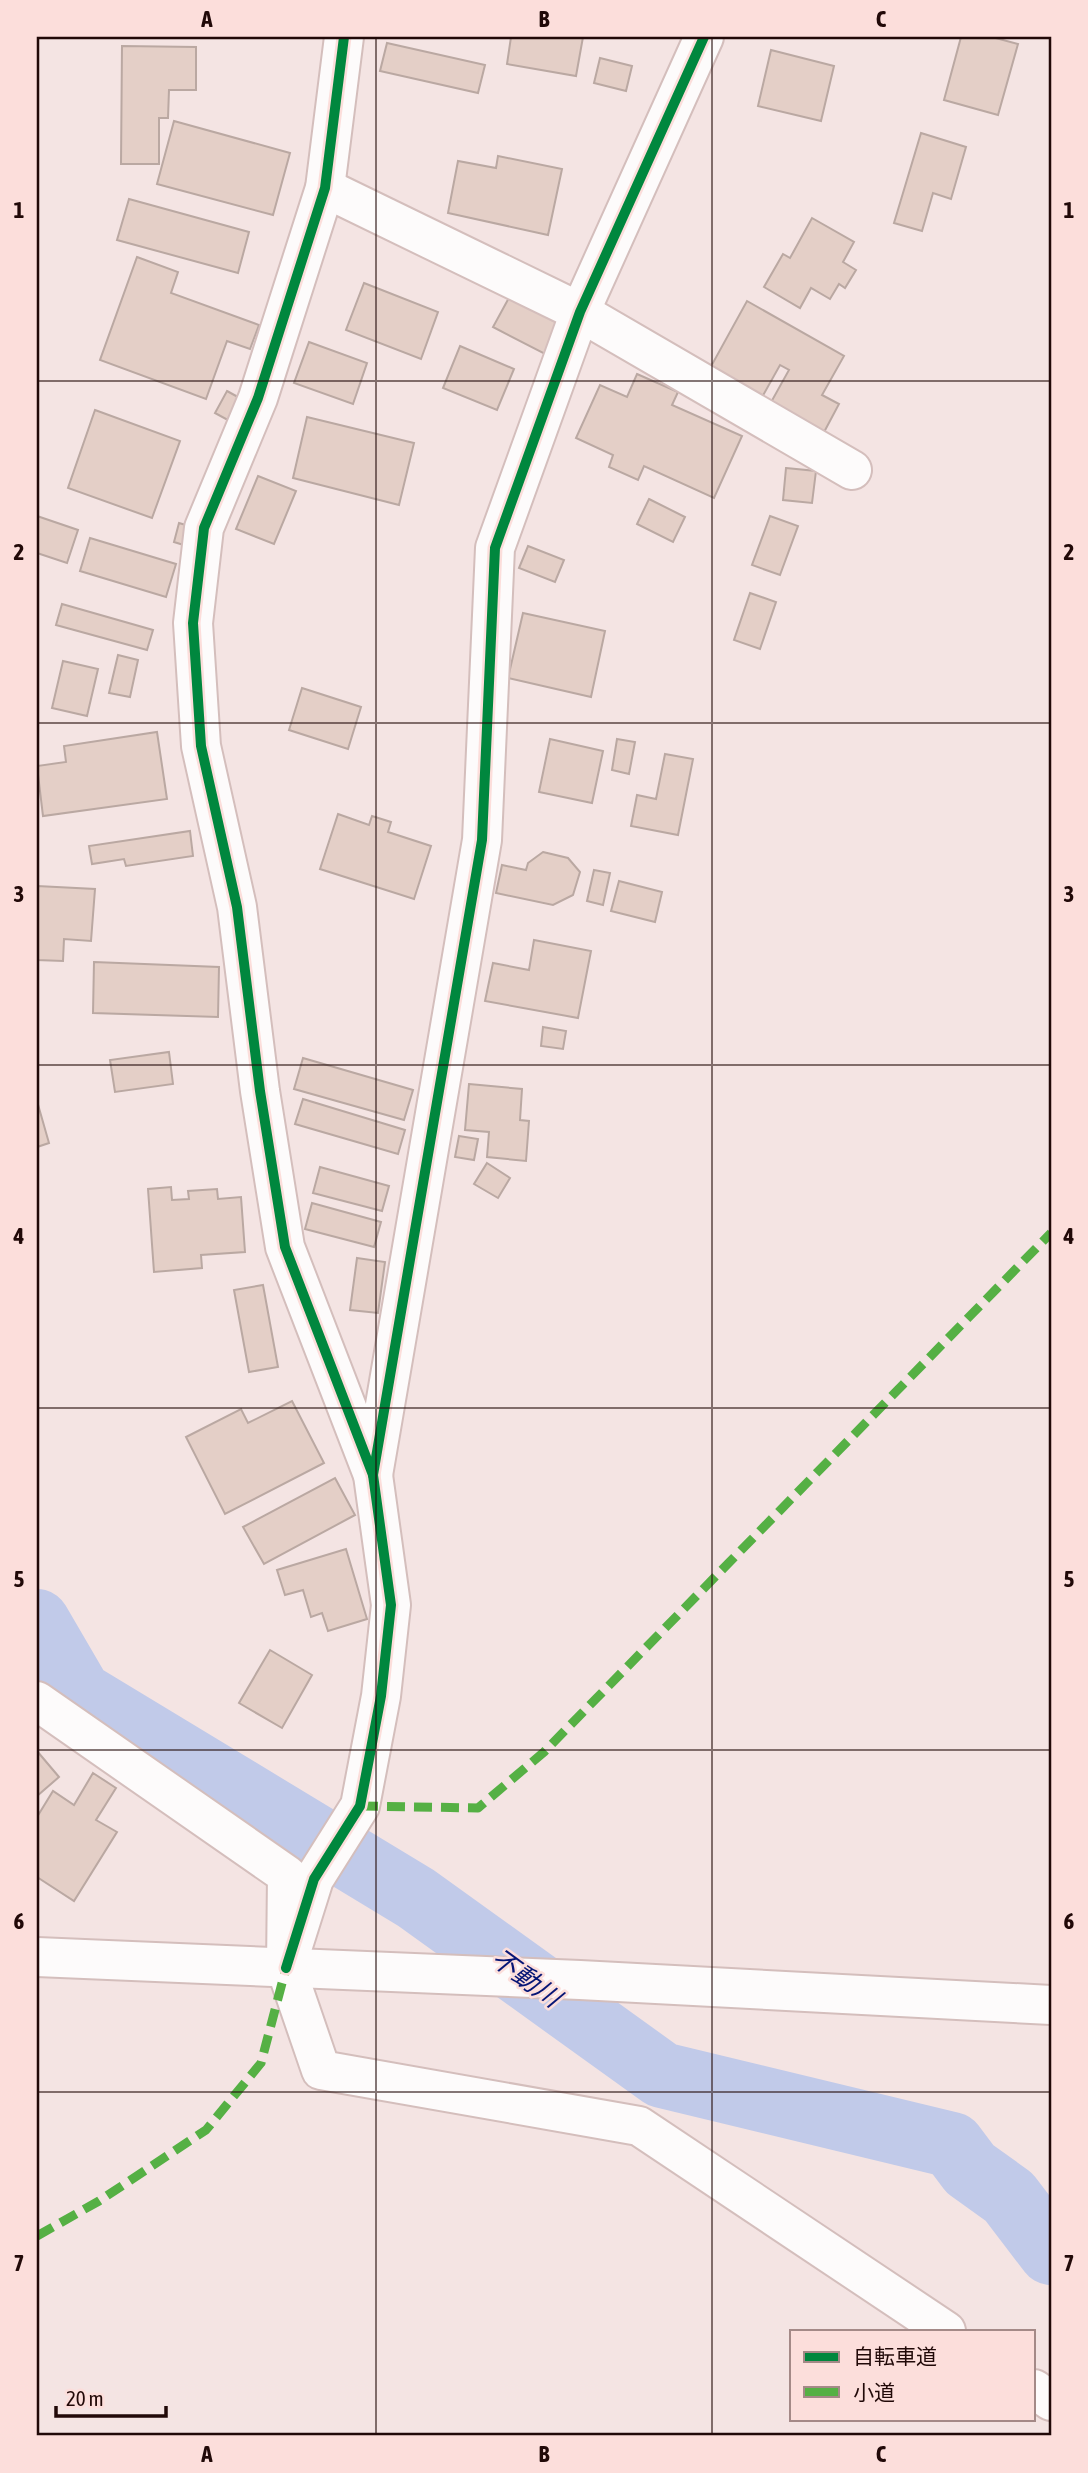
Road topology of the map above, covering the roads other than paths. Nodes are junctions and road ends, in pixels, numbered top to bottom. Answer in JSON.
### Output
{"nodes":[{"id":1,"x":344,"y":37,"type":"edge"},
{"id":2,"x":704,"y":37,"type":"edge"},
{"id":3,"x":325,"y":188,"type":"junction"},
{"id":4,"x":580,"y":312,"type":"junction"},
{"id":5,"x":852,"y":470,"type":"dead end"},
{"id":6,"x":373,"y":1475,"type":"junction"},
{"id":7,"x":37,"y":1701,"type":"edge"},
{"id":8,"x":37,"y":1957,"type":"edge"},
{"id":9,"x":286,"y":1968,"type":"junction"},
{"id":10,"x":1051,"y":2006,"type":"edge"},
{"id":11,"x":945,"y":2330,"type":"edge"},
{"id":12,"x":1036,"y":2390,"type":"edge"},
{"id":13,"x":1051,"y":2401,"type":"edge"}],
"edges":[{"from":1,"to":3,"type":"street"},
{"from":2,"to":4,"type":"street"},
{"from":3,"to":4,"type":"street"},
{"from":3,"to":6,"type":"street"},
{"from":4,"to":5,"type":"street"},
{"from":4,"to":6,"type":"street"},
{"from":6,"to":9,"type":"street"},
{"from":7,"to":9,"type":"street"},
{"from":8,"to":9,"type":"street"},
{"from":9,"to":10,"type":"street"},
{"from":9,"to":11,"type":"street"},
{"from":12,"to":13,"type":"street"}]}
